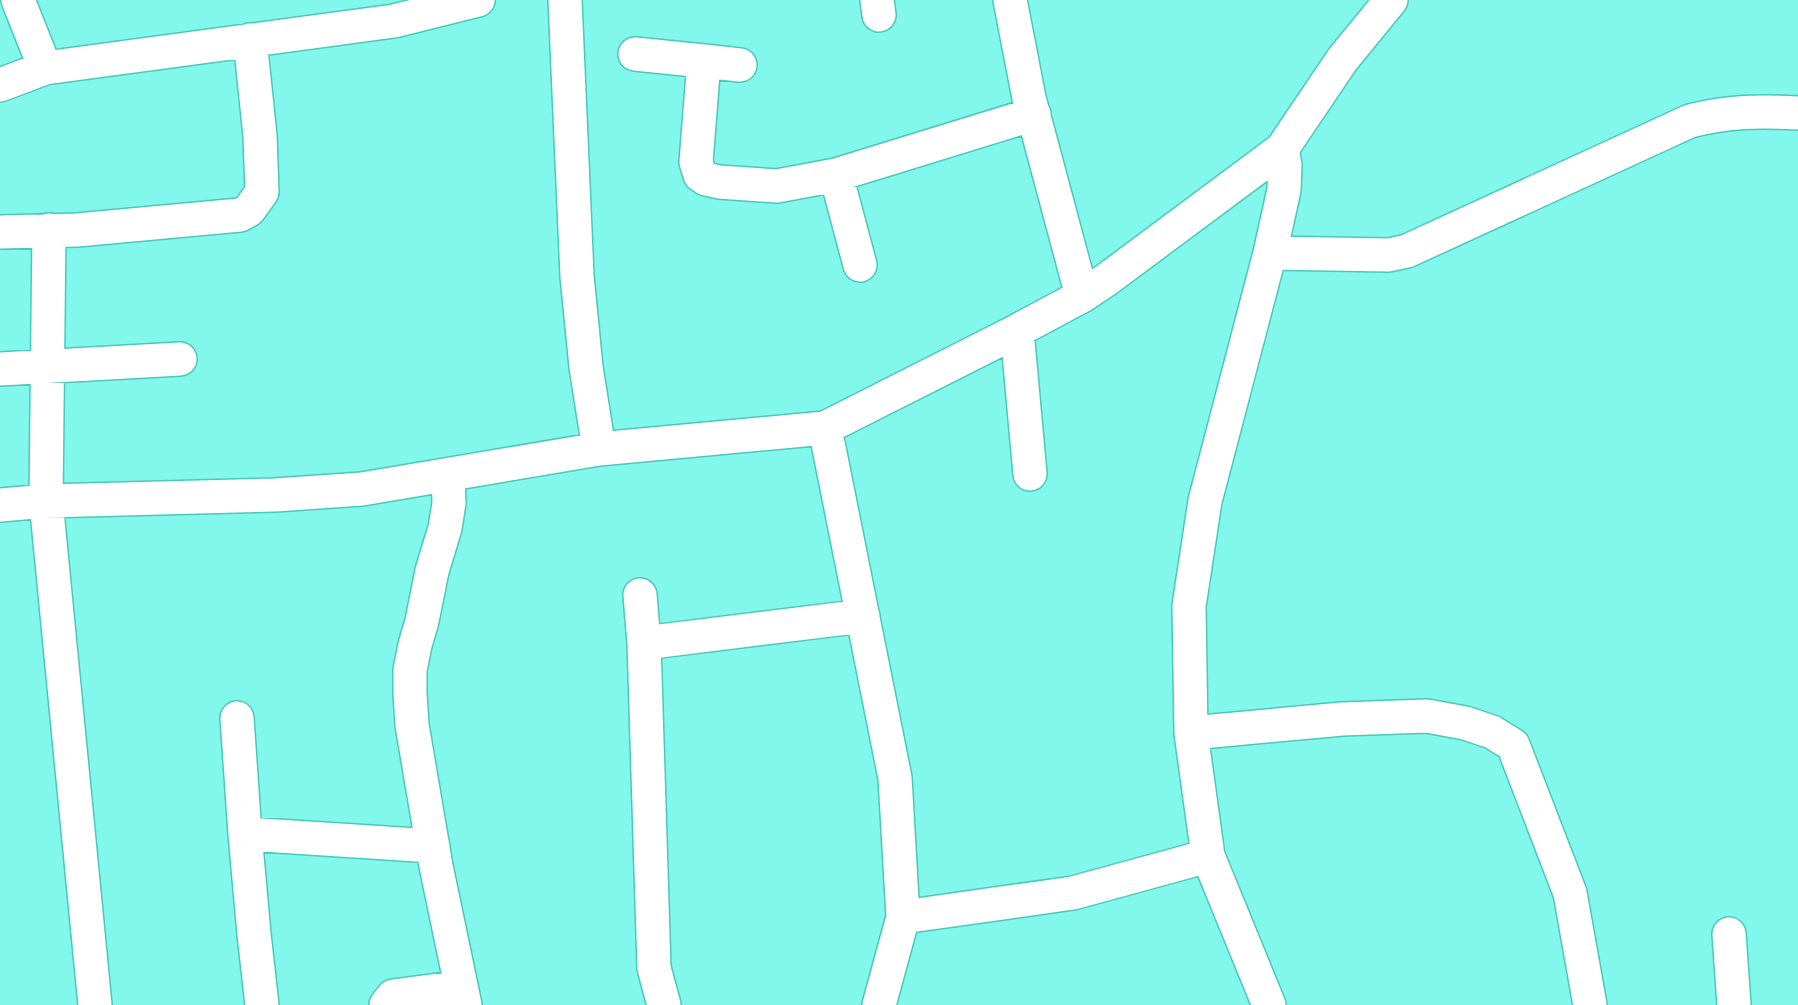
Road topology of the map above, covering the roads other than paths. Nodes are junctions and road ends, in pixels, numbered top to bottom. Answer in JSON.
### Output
{"nodes":[{"id":1,"x":18,"y":0,"type":"edge"},
{"id":2,"x":478,"y":0,"type":"edge"},
{"id":3,"x":564,"y":0,"type":"edge"},
{"id":4,"x":1010,"y":0,"type":"edge"},
{"id":5,"x":1391,"y":0,"type":"edge"},
{"id":6,"x":426,"y":6,"type":"edge"},
{"id":7,"x":250,"y":40,"type":"junction"},
{"id":8,"x":635,"y":54,"type":"dead end"},
{"id":9,"x":704,"y":61,"type":"junction"},
{"id":10,"x":740,"y":65,"type":"dead end"},
{"id":11,"x":45,"y":68,"type":"junction"},
{"id":12,"x":0,"y":85,"type":"edge"},
{"id":13,"x":1798,"y":113,"type":"edge"},
{"id":14,"x":1034,"y":114,"type":"junction"},
{"id":15,"x":1281,"y":149,"type":"junction"},
{"id":16,"x":836,"y":175,"type":"junction"},
{"id":17,"x":49,"y":230,"type":"junction"},
{"id":18,"x":0,"y":231,"type":"edge"},
{"id":19,"x":1270,"y":253,"type":"junction"},
{"id":20,"x":860,"y":265,"type":"dead end"},
{"id":21,"x":1082,"y":296,"type":"junction"},
{"id":22,"x":1017,"y":331,"type":"junction"},
{"id":23,"x":180,"y":359,"type":"dead end"},
{"id":24,"x":48,"y":365,"type":"junction"},
{"id":25,"x":0,"y":369,"type":"edge"},
{"id":26,"x":825,"y":428,"type":"junction"},
{"id":27,"x":599,"y":449,"type":"junction"},
{"id":28,"x":1029,"y":474,"type":"dead end"},
{"id":29,"x":448,"y":476,"type":"junction"},
{"id":30,"x":46,"y":501,"type":"junction"},
{"id":31,"x":0,"y":505,"type":"edge"},
{"id":32,"x":640,"y":595,"type":"dead end"},
{"id":33,"x":863,"y":616,"type":"junction"},
{"id":34,"x":644,"y":643,"type":"junction"},
{"id":35,"x":237,"y":718,"type":"dead end"},
{"id":36,"x":1191,"y":733,"type":"junction"},
{"id":37,"x":245,"y":834,"type":"junction"},
{"id":38,"x":433,"y":846,"type":"junction"},
{"id":39,"x":1208,"y":856,"type":"junction"},
{"id":40,"x":903,"y":917,"type":"junction"},
{"id":41,"x":1729,"y":934,"type":"dead end"},
{"id":42,"x":463,"y":996,"type":"edge"},
{"id":43,"x":94,"y":1005,"type":"edge"},
{"id":44,"x":262,"y":1005,"type":"edge"},
{"id":45,"x":386,"y":1005,"type":"edge"},
{"id":46,"x":664,"y":1005,"type":"edge"},
{"id":47,"x":879,"y":1005,"type":"edge"},
{"id":48,"x":1269,"y":1005,"type":"edge"},
{"id":49,"x":1590,"y":1005,"type":"edge"},
{"id":50,"x":1734,"y":1005,"type":"edge"}],
"edges":[{"from":1,"to":11,"type":"street"},
{"from":2,"to":6,"type":"street"},
{"from":3,"to":27,"type":"street"},
{"from":4,"to":14,"type":"street"},
{"from":5,"to":15,"type":"street"},
{"from":6,"to":7,"type":"street"},
{"from":7,"to":11,"type":"street"},
{"from":7,"to":17,"type":"street"},
{"from":8,"to":9,"type":"street"},
{"from":9,"to":10,"type":"street"},
{"from":9,"to":16,"type":"street"},
{"from":11,"to":12,"type":"street"},
{"from":13,"to":19,"type":"street"},
{"from":14,"to":16,"type":"street"},
{"from":14,"to":21,"type":"street"},
{"from":15,"to":19,"type":"street"},
{"from":15,"to":21,"type":"street"},
{"from":16,"to":20,"type":"street"},
{"from":17,"to":18,"type":"street"},
{"from":17,"to":24,"type":"street"},
{"from":19,"to":36,"type":"street"},
{"from":21,"to":22,"type":"street"},
{"from":22,"to":26,"type":"street"},
{"from":22,"to":28,"type":"street"},
{"from":23,"to":24,"type":"street"},
{"from":24,"to":25,"type":"street"},
{"from":24,"to":30,"type":"street"},
{"from":26,"to":27,"type":"street"},
{"from":26,"to":33,"type":"street"},
{"from":27,"to":29,"type":"street"},
{"from":29,"to":30,"type":"street"},
{"from":29,"to":38,"type":"street"},
{"from":30,"to":31,"type":"street"},
{"from":30,"to":43,"type":"street"},
{"from":32,"to":34,"type":"street"},
{"from":33,"to":34,"type":"street"},
{"from":33,"to":40,"type":"street"},
{"from":34,"to":46,"type":"street"},
{"from":35,"to":37,"type":"street"},
{"from":36,"to":39,"type":"street"},
{"from":36,"to":49,"type":"street"},
{"from":37,"to":38,"type":"street"},
{"from":37,"to":44,"type":"street"},
{"from":38,"to":42,"type":"street"},
{"from":39,"to":40,"type":"street"},
{"from":39,"to":48,"type":"street"},
{"from":40,"to":47,"type":"street"},
{"from":41,"to":50,"type":"street"},
{"from":42,"to":45,"type":"street"}]}
